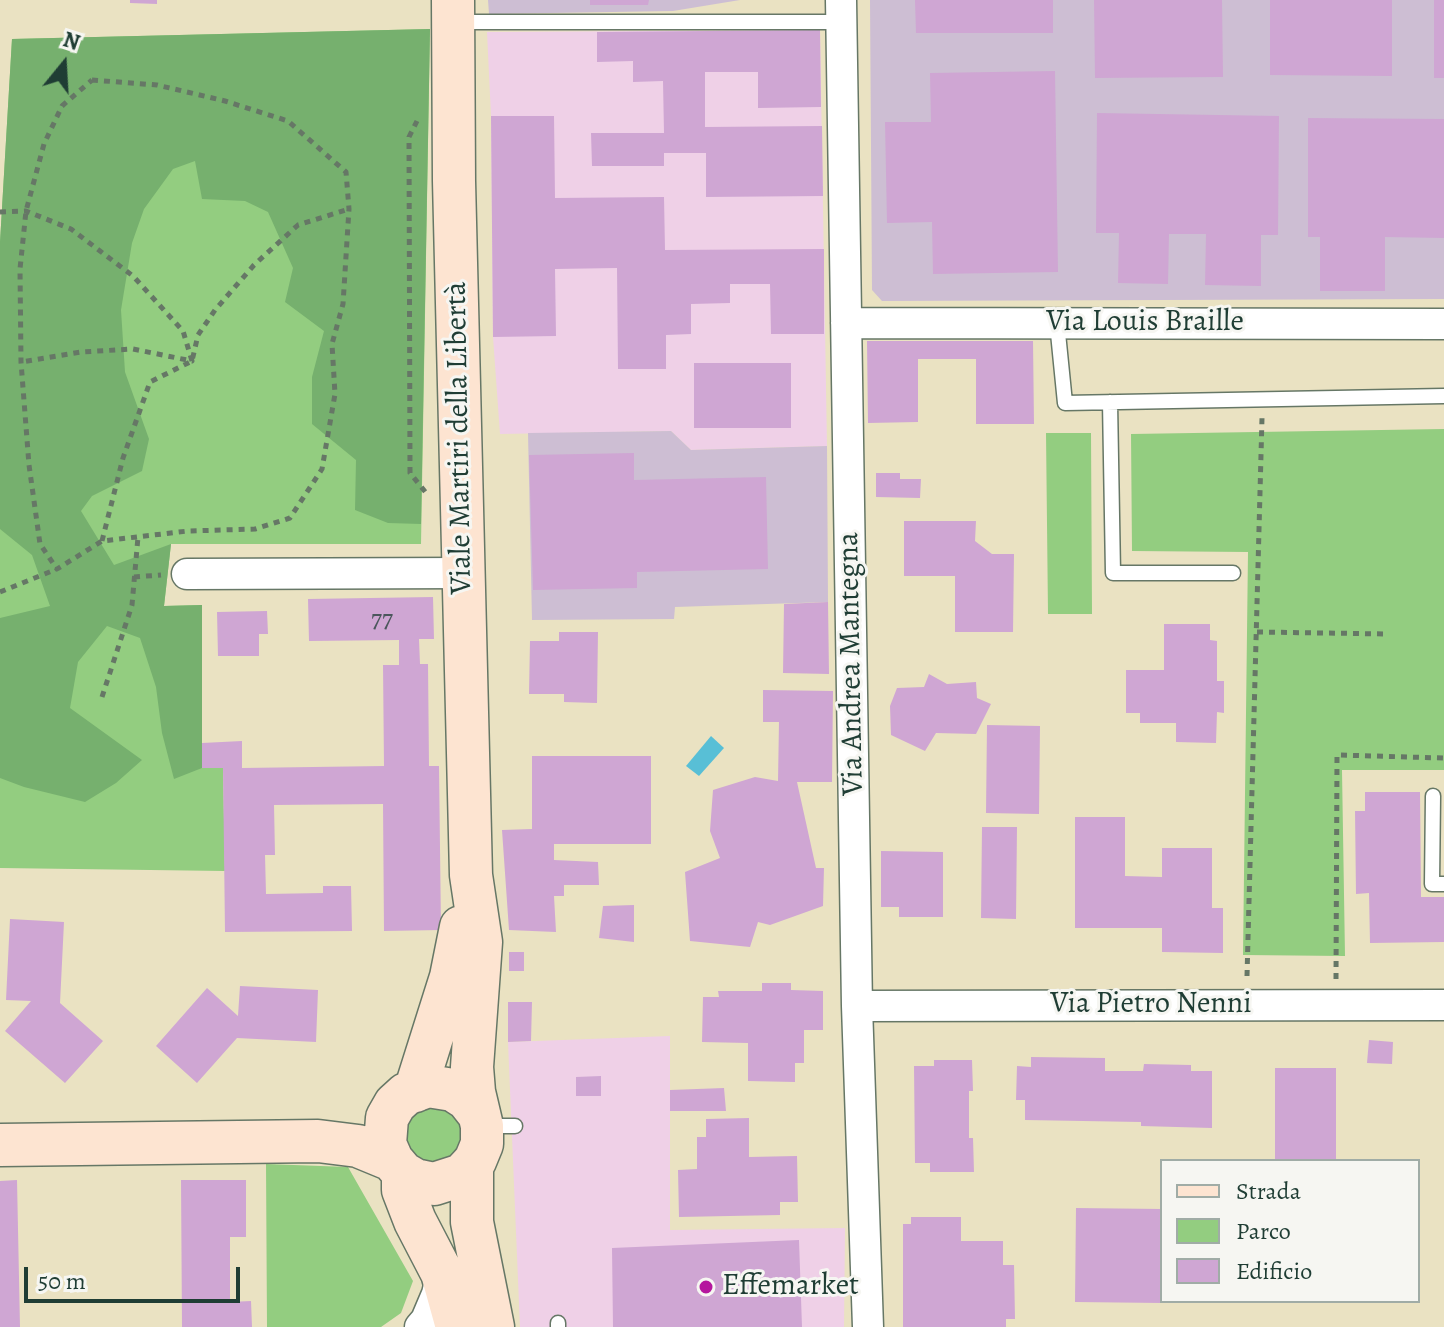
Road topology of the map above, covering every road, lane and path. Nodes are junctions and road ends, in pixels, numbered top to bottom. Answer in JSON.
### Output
{"nodes":[{"id":1,"x":453,"y":11,"type":"edge"},
{"id":2,"x":841,"y":11,"type":"edge"},
{"id":3,"x":349,"y":209,"type":"junction"},
{"id":4,"x":26,"y":211,"type":"junction"},
{"id":5,"x":0,"y":212,"type":"edge"},
{"id":6,"x":846,"y":323,"type":"junction"},
{"id":7,"x":1057,"y":323,"type":"junction"},
{"id":8,"x":1444,"y":324,"type":"edge"},
{"id":9,"x":192,"y":361,"type":"junction"},
{"id":10,"x":21,"y":362,"type":"junction"},
{"id":11,"x":1444,"y":396,"type":"edge"},
{"id":12,"x":1262,"y":399,"type":"junction"},
{"id":13,"x":1110,"y":402,"type":"junction"},
{"id":14,"x":138,"y":537,"type":"junction"},
{"id":15,"x":102,"y":541,"type":"junction"},
{"id":16,"x":57,"y":569,"type":"junction"},
{"id":17,"x":464,"y":573,"type":"junction"},
{"id":18,"x":1233,"y":573,"type":"dead end"},
{"id":19,"x":187,"y":574,"type":"dead end"},
{"id":20,"x":0,"y":592,"type":"edge"},
{"id":21,"x":1256,"y":632,"type":"junction"},
{"id":22,"x":1388,"y":634,"type":"dead end"},
{"id":23,"x":102,"y":697,"type":"dead end"},
{"id":24,"x":1444,"y":758,"type":"edge"},
{"id":25,"x":1433,"y":796,"type":"dead end"},
{"id":26,"x":471,"y":875,"type":"junction"},
{"id":27,"x":1444,"y":884,"type":"edge"},
{"id":28,"x":1246,"y":1005,"type":"junction"},
{"id":29,"x":1336,"y":1005,"type":"junction"},
{"id":30,"x":1444,"y":1005,"type":"edge"},
{"id":31,"x":857,"y":1006,"type":"junction"},
{"id":32,"x":415,"y":1091,"type":"junction"},
{"id":33,"x":487,"y":1132,"type":"junction"},
{"id":34,"x":0,"y":1145,"type":"edge"},
{"id":35,"x":394,"y":1153,"type":"junction"},
{"id":36,"x":456,"y":1306,"type":"edge"},
{"id":37,"x":420,"y":1327,"type":"edge"},
{"id":38,"x":493,"y":1327,"type":"edge"},
{"id":39,"x":868,"y":1327,"type":"edge"}],
"edges":[{"from":1,"to":2,"type":"lane"},
{"from":1,"to":17,"type":"street","name":"Viale Martiri della Libertà"},
{"from":2,"to":6,"type":"street","name":"Via Andrea Mantegna"},
{"from":3,"to":4,"type":"path"},
{"from":3,"to":9,"type":"path"},
{"from":3,"to":14,"type":"path"},
{"from":4,"to":5,"type":"path"},
{"from":4,"to":9,"type":"path"},
{"from":4,"to":10,"type":"path"},
{"from":6,"to":7,"type":"street","name":"Via Louis Braille"},
{"from":6,"to":31,"type":"street","name":"Via Andrea Mantegna"},
{"from":7,"to":8,"type":"street","name":"Via Louis Braille"},
{"from":7,"to":13,"type":"lane"},
{"from":9,"to":10,"type":"path"},
{"from":9,"to":15,"type":"path"},
{"from":10,"to":16,"type":"path"},
{"from":11,"to":12,"type":"lane"},
{"from":12,"to":13,"type":"lane"},
{"from":12,"to":21,"type":"path"},
{"from":13,"to":18,"type":"lane"},
{"from":14,"to":15,"type":"path"},
{"from":14,"to":23,"type":"path"},
{"from":15,"to":16,"type":"path"},
{"from":16,"to":20,"type":"path"},
{"from":17,"to":19,"type":"street"},
{"from":17,"to":26,"type":"street","name":"Viale Martiri della Libertà"},
{"from":21,"to":22,"type":"path"},
{"from":21,"to":28,"type":"path"},
{"from":24,"to":29,"type":"path"},
{"from":25,"to":27,"type":"lane"},
{"from":26,"to":32,"type":"street","name":"Viale Martiri della Libertà"},
{"from":26,"to":33,"type":"street","name":"Viale Martiri della Libertà"},
{"from":28,"to":29,"type":"street","name":"Via Pietro Nenni"},
{"from":28,"to":31,"type":"street","name":"Via Pietro Nenni"},
{"from":29,"to":30,"type":"street","name":"Via Pietro Nenni"},
{"from":31,"to":39,"type":"street","name":"Via Andrea Mantegna"},
{"from":32,"to":33,"type":"street"},
{"from":32,"to":35,"type":"street","name":"Viale Martiri della Libertà"},
{"from":33,"to":35,"type":"street"},
{"from":33,"to":38,"type":"street","name":"Viale Martiri della Libertà"},
{"from":34,"to":35,"type":"street"},
{"from":35,"to":36,"type":"street"},
{"from":36,"to":37,"type":"street"}]}
